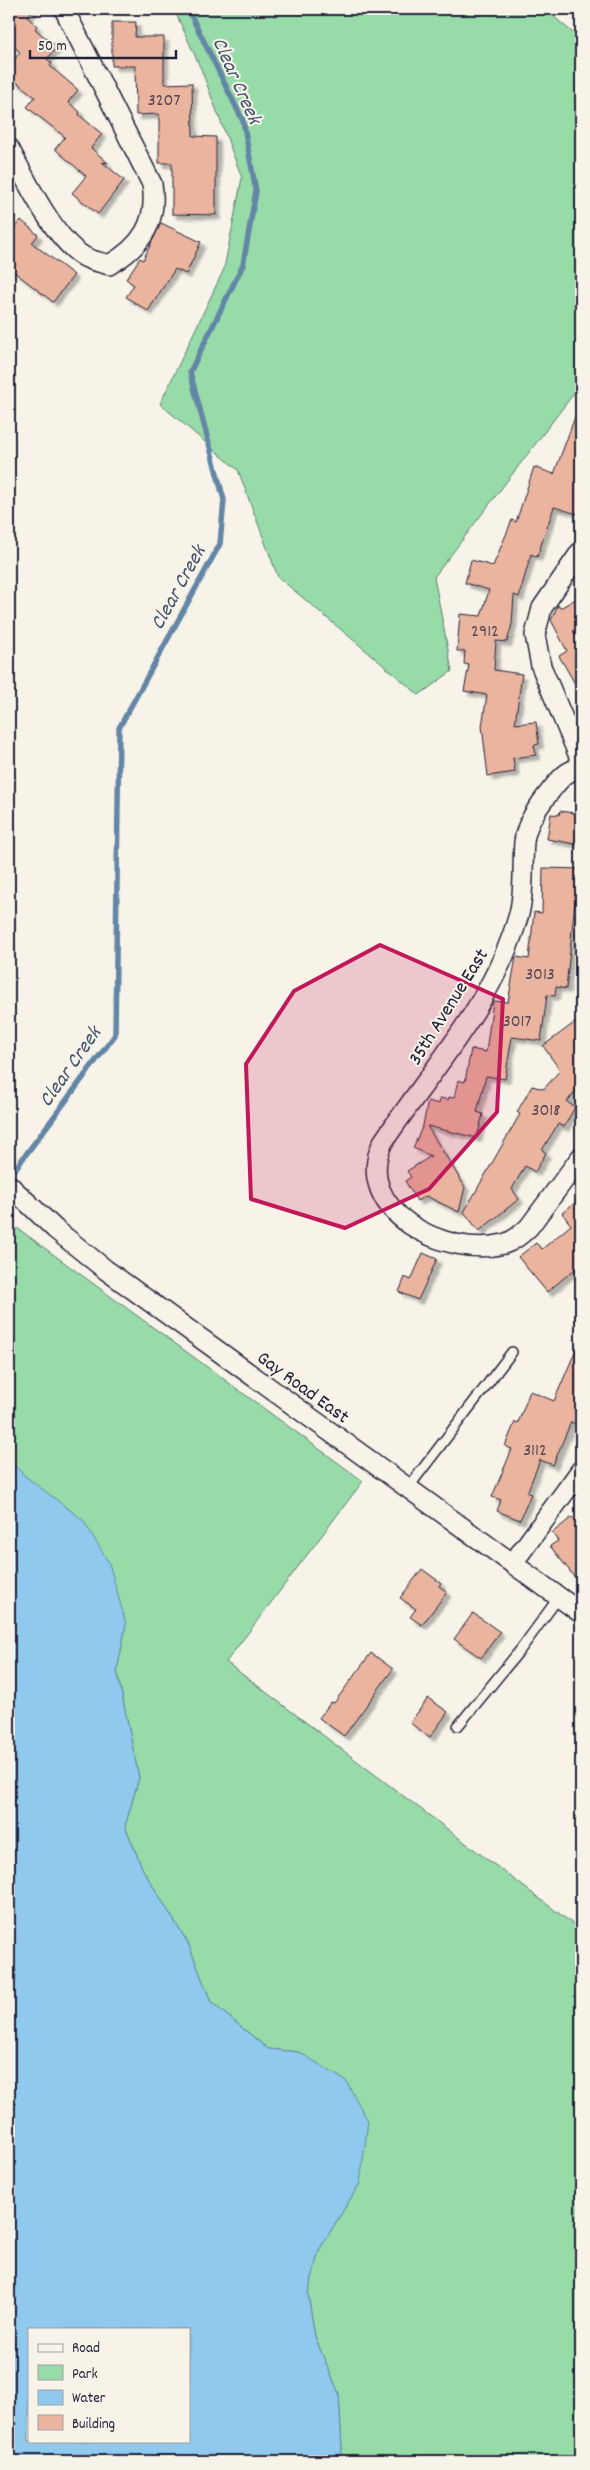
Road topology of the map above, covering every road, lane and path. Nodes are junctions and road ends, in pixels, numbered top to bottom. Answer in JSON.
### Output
{"nodes":[{"id":1,"x":64,"y":9,"type":"edge"},
{"id":2,"x":9,"y":148,"type":"edge"},
{"id":3,"x":581,"y":551,"type":"edge"},
{"id":4,"x":581,"y":761,"type":"edge"},
{"id":5,"x":581,"y":768,"type":"edge"},
{"id":6,"x":581,"y":1157,"type":"edge"},
{"id":7,"x":9,"y":1185,"type":"edge"},
{"id":8,"x":512,"y":1352,"type":"dead end"},
{"id":9,"x":581,"y":1470,"type":"edge"},
{"id":10,"x":408,"y":1488,"type":"junction"},
{"id":11,"x":513,"y":1563,"type":"junction"},
{"id":12,"x":559,"y":1596,"type":"junction"},
{"id":13,"x":581,"y":1613,"type":"edge"},
{"id":14,"x":458,"y":1726,"type":"dead end"}],
"edges":[{"from":1,"to":2,"type":"street"},
{"from":3,"to":4,"type":"street"},
{"from":5,"to":6,"type":"street","name":"35th Avenue East"},
{"from":7,"to":10,"type":"street","name":"Gay Road East"},
{"from":8,"to":10,"type":"lane"},
{"from":9,"to":11,"type":"street"},
{"from":10,"to":11,"type":"street","name":"Gay Road East"},
{"from":11,"to":12,"type":"street","name":"Gay Road East"},
{"from":12,"to":13,"type":"street","name":"Gay Road East"},
{"from":12,"to":14,"type":"lane"}]}
